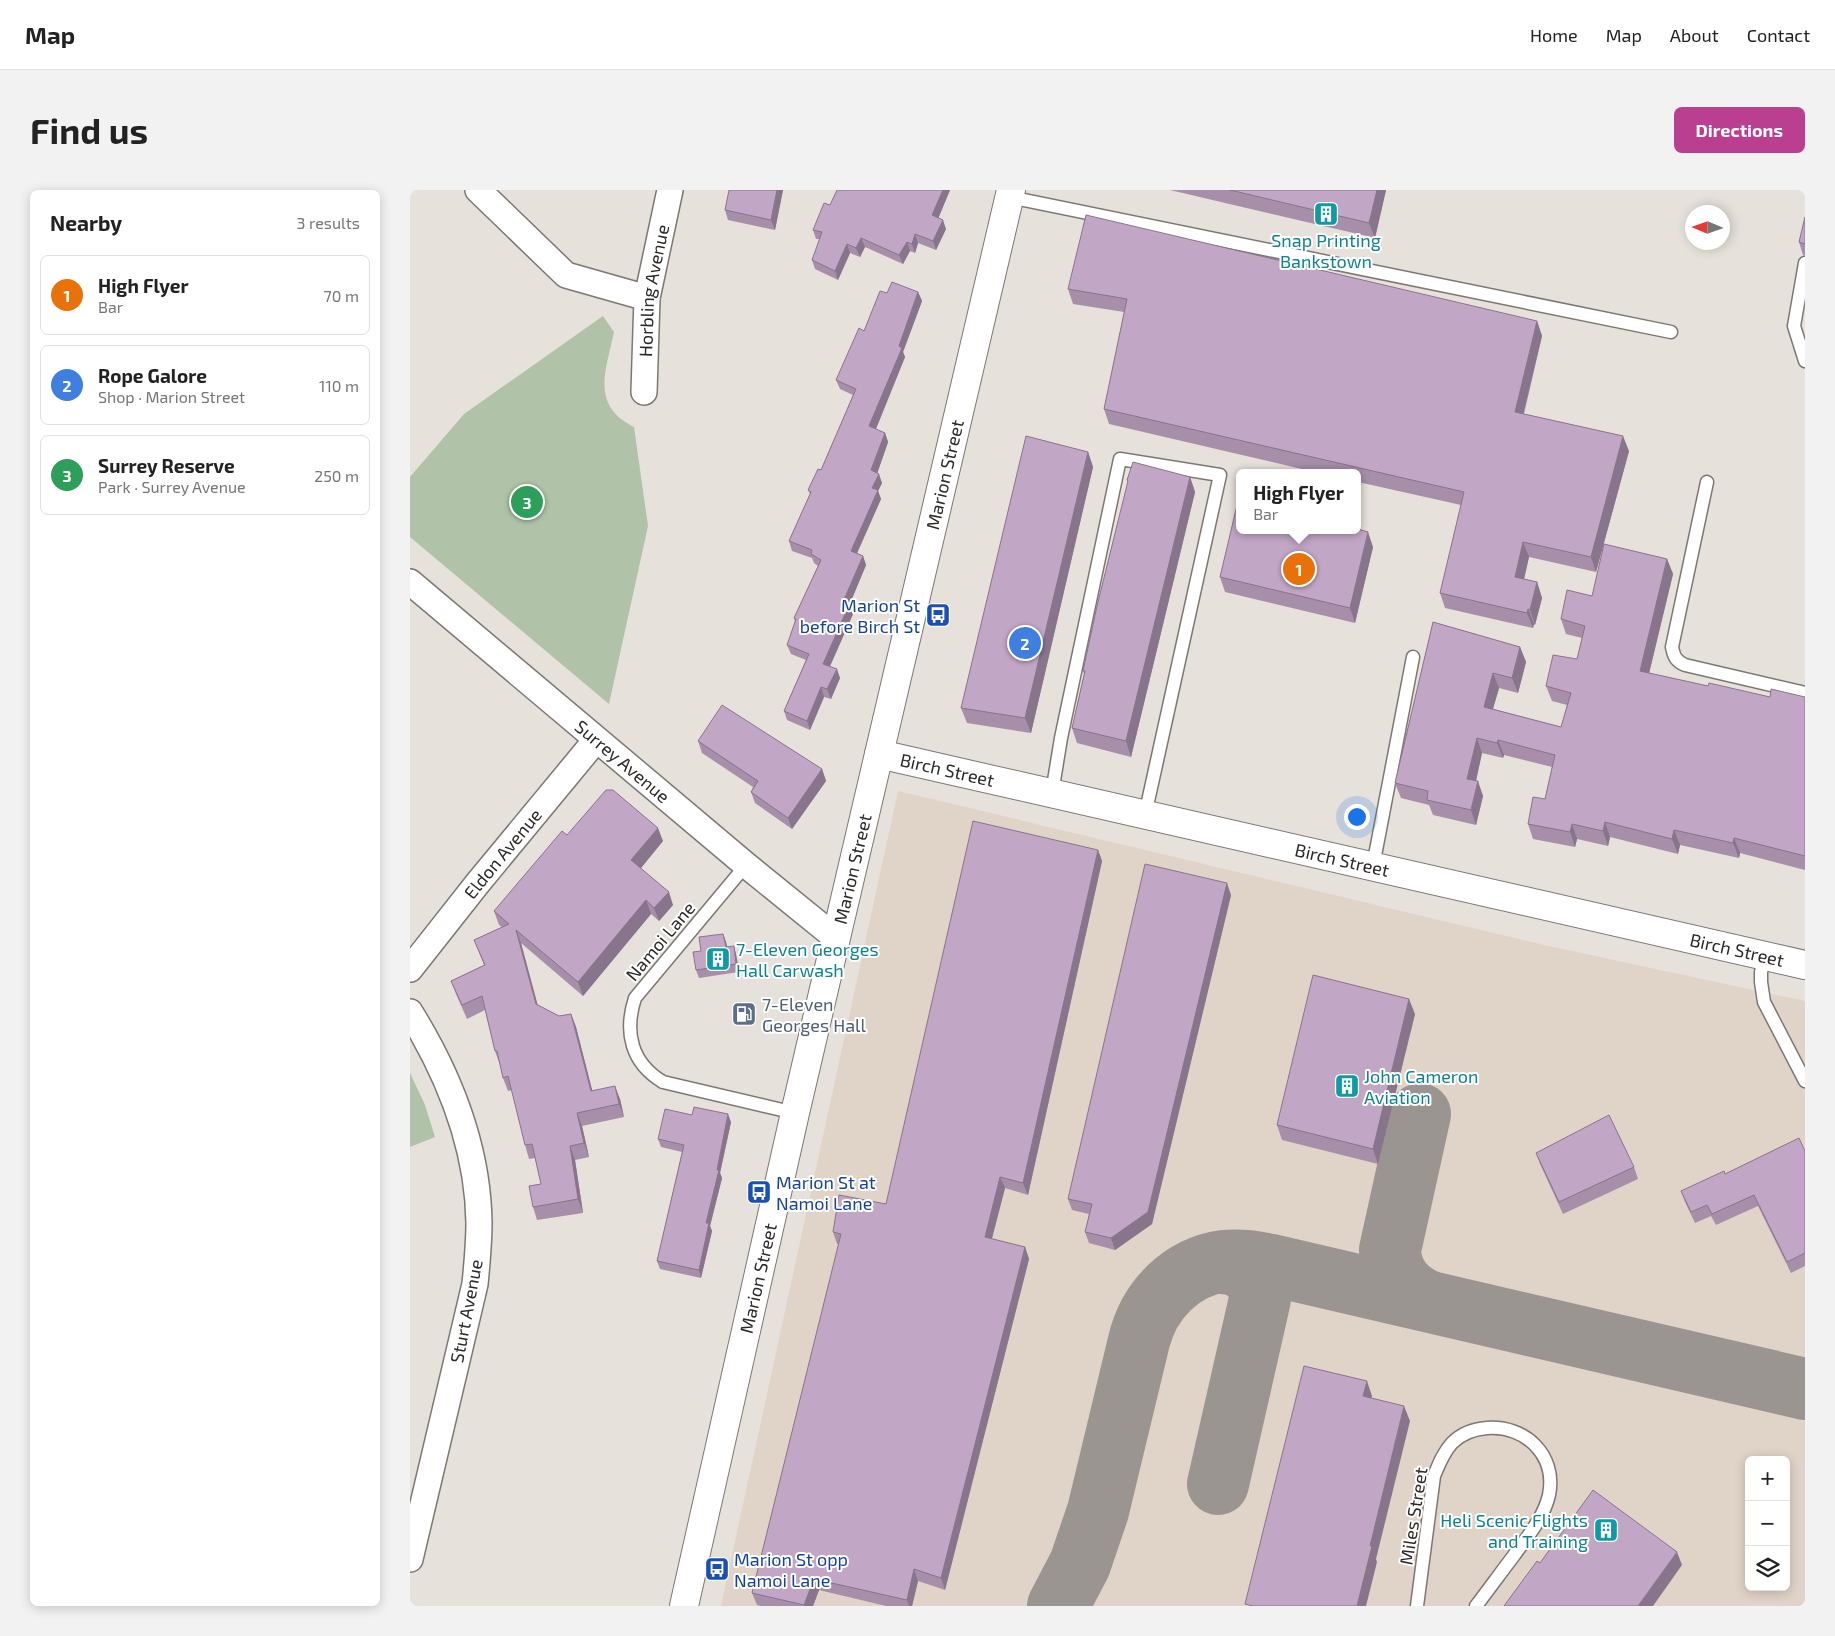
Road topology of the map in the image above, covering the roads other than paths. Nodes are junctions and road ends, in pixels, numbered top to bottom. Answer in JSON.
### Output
{"nodes":[{"id":1,"x":478,"y":190,"type":"edge"},
{"id":2,"x":670,"y":190,"type":"edge"},
{"id":3,"x":1010,"y":193,"type":"edge"},
{"id":4,"x":1805,"y":263,"type":"edge"},
{"id":5,"x":647,"y":298,"type":"junction"},
{"id":6,"x":1671,"y":332,"type":"dead end"},
{"id":7,"x":1805,"y":361,"type":"edge"},
{"id":8,"x":644,"y":392,"type":"dead end"},
{"id":9,"x":1707,"y":482,"type":"dead end"},
{"id":10,"x":410,"y":582,"type":"edge"},
{"id":11,"x":1413,"y":657,"type":"dead end"},
{"id":12,"x":1805,"y":693,"type":"edge"},
{"id":13,"x":596,"y":740,"type":"junction"},
{"id":14,"x":879,"y":754,"type":"junction"},
{"id":15,"x":1052,"y":793,"type":"junction"},
{"id":16,"x":1145,"y":815,"type":"junction"},
{"id":17,"x":746,"y":865,"type":"junction"},
{"id":18,"x":1373,"y":866,"type":"junction"},
{"id":19,"x":836,"y":938,"type":"junction"},
{"id":20,"x":1765,"y":956,"type":"junction"},
{"id":21,"x":1805,"y":965,"type":"edge"},
{"id":22,"x":410,"y":969,"type":"edge"},
{"id":23,"x":410,"y":1012,"type":"edge"},
{"id":24,"x":1805,"y":1081,"type":"edge"},
{"id":25,"x":796,"y":1113,"type":"junction"},
{"id":26,"x":410,"y":1559,"type":"edge"},
{"id":27,"x":684,"y":1606,"type":"edge"},
{"id":28,"x":1417,"y":1606,"type":"edge"},
{"id":29,"x":1476,"y":1606,"type":"edge"}],
"edges":[{"from":1,"to":5,"type":"street"},
{"from":2,"to":5,"type":"street","name":"Horbling Avenue"},
{"from":3,"to":6,"type":"lane"},
{"from":3,"to":14,"type":"main road","name":"Marion Street"},
{"from":4,"to":7,"type":"lane"},
{"from":5,"to":8,"type":"street","name":"Horbling Avenue"},
{"from":9,"to":12,"type":"lane"},
{"from":10,"to":13,"type":"street","name":"Surrey Avenue"},
{"from":11,"to":18,"type":"lane"},
{"from":13,"to":17,"type":"street","name":"Surrey Avenue"},
{"from":13,"to":22,"type":"street","name":"Eldon Avenue"},
{"from":14,"to":15,"type":"main road","name":"Birch Street"},
{"from":14,"to":19,"type":"main road","name":"Marion Street"},
{"from":15,"to":16,"type":"main road","name":"Birch Street"},
{"from":15,"to":16,"type":"lane"},
{"from":16,"to":18,"type":"main road","name":"Birch Street"},
{"from":17,"to":19,"type":"street","name":"Surrey Avenue"},
{"from":17,"to":25,"type":"lane","name":"Namoi Lane"},
{"from":18,"to":20,"type":"main road","name":"Birch Street"},
{"from":19,"to":25,"type":"main road","name":"Marion Street"},
{"from":20,"to":21,"type":"main road","name":"Birch Street"},
{"from":20,"to":24,"type":"lane"},
{"from":23,"to":26,"type":"street","name":"Sturt Avenue"},
{"from":25,"to":27,"type":"main road","name":"Marion Street"},
{"from":28,"to":29,"type":"lane","name":"Miles Street"}]}
